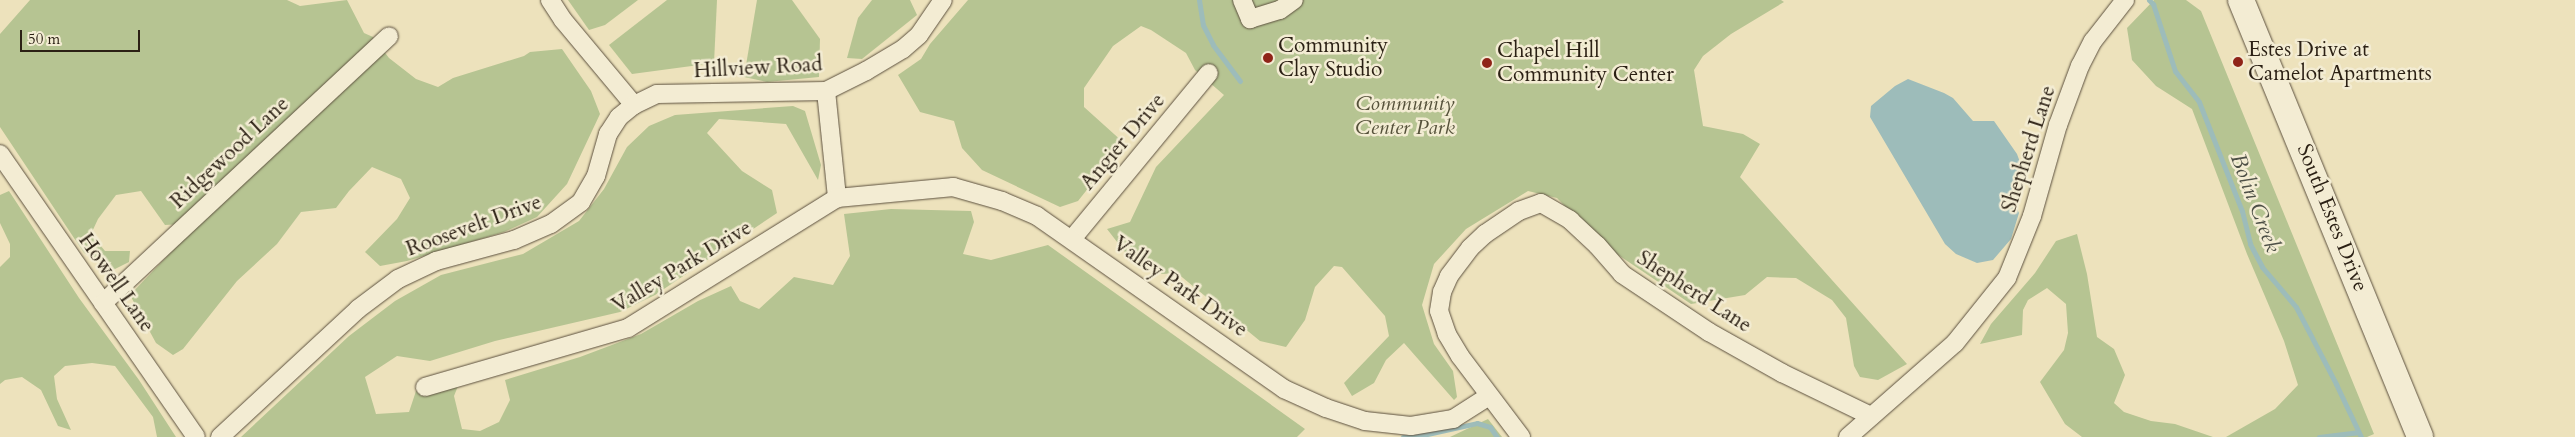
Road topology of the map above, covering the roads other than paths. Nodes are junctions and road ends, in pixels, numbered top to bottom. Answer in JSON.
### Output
{"nodes":[{"id":1,"x":550,"y":0,"type":"edge"},
{"id":2,"x":943,"y":0,"type":"edge"},
{"id":3,"x":1242,"y":0,"type":"edge"},
{"id":4,"x":1294,"y":0,"type":"edge"},
{"id":5,"x":2124,"y":0,"type":"edge"},
{"id":6,"x":2241,"y":0,"type":"edge"},
{"id":7,"x":389,"y":36,"type":"dead end"},
{"id":8,"x":1209,"y":73,"type":"dead end"},
{"id":9,"x":826,"y":91,"type":"junction"},
{"id":10,"x":634,"y":105,"type":"junction"},
{"id":11,"x":0,"y":154,"type":"edge"},
{"id":12,"x":838,"y":198,"type":"junction"},
{"id":13,"x":1072,"y":239,"type":"junction"},
{"id":14,"x":103,"y":303,"type":"junction"},
{"id":15,"x":425,"y":387,"type":"dead end"},
{"id":16,"x":1489,"y":396,"type":"junction"},
{"id":17,"x":1871,"y":416,"type":"junction"},
{"id":18,"x":196,"y":437,"type":"edge"},
{"id":19,"x":220,"y":437,"type":"edge"},
{"id":20,"x":1521,"y":437,"type":"edge"},
{"id":21,"x":1848,"y":437,"type":"edge"},
{"id":22,"x":2420,"y":437,"type":"edge"}],
"edges":[{"from":1,"to":10,"type":"street"},
{"from":2,"to":9,"type":"street","name":"Hillview Road"},
{"from":3,"to":4,"type":"street"},
{"from":5,"to":17,"type":"street","name":"Shepherd Lane"},
{"from":6,"to":22,"type":"main road","name":"South Estes Drive"},
{"from":7,"to":14,"type":"street","name":"Ridgewood Lane"},
{"from":8,"to":13,"type":"street","name":"Angier Drive"},
{"from":9,"to":10,"type":"street","name":"Hillview Road"},
{"from":9,"to":12,"type":"street"},
{"from":10,"to":19,"type":"street","name":"Roosevelt Drive"},
{"from":11,"to":14,"type":"street","name":"Howell Lane"},
{"from":12,"to":13,"type":"street","name":"Valley Park Drive"},
{"from":12,"to":15,"type":"street","name":"Valley Park Drive"},
{"from":13,"to":16,"type":"street","name":"Valley Park Drive"},
{"from":14,"to":18,"type":"street","name":"Howell Lane"},
{"from":16,"to":17,"type":"street","name":"Shepherd Lane"},
{"from":16,"to":20,"type":"street","name":"Shepherd Lane"},
{"from":17,"to":21,"type":"street","name":"Shepherd Lane"}]}
